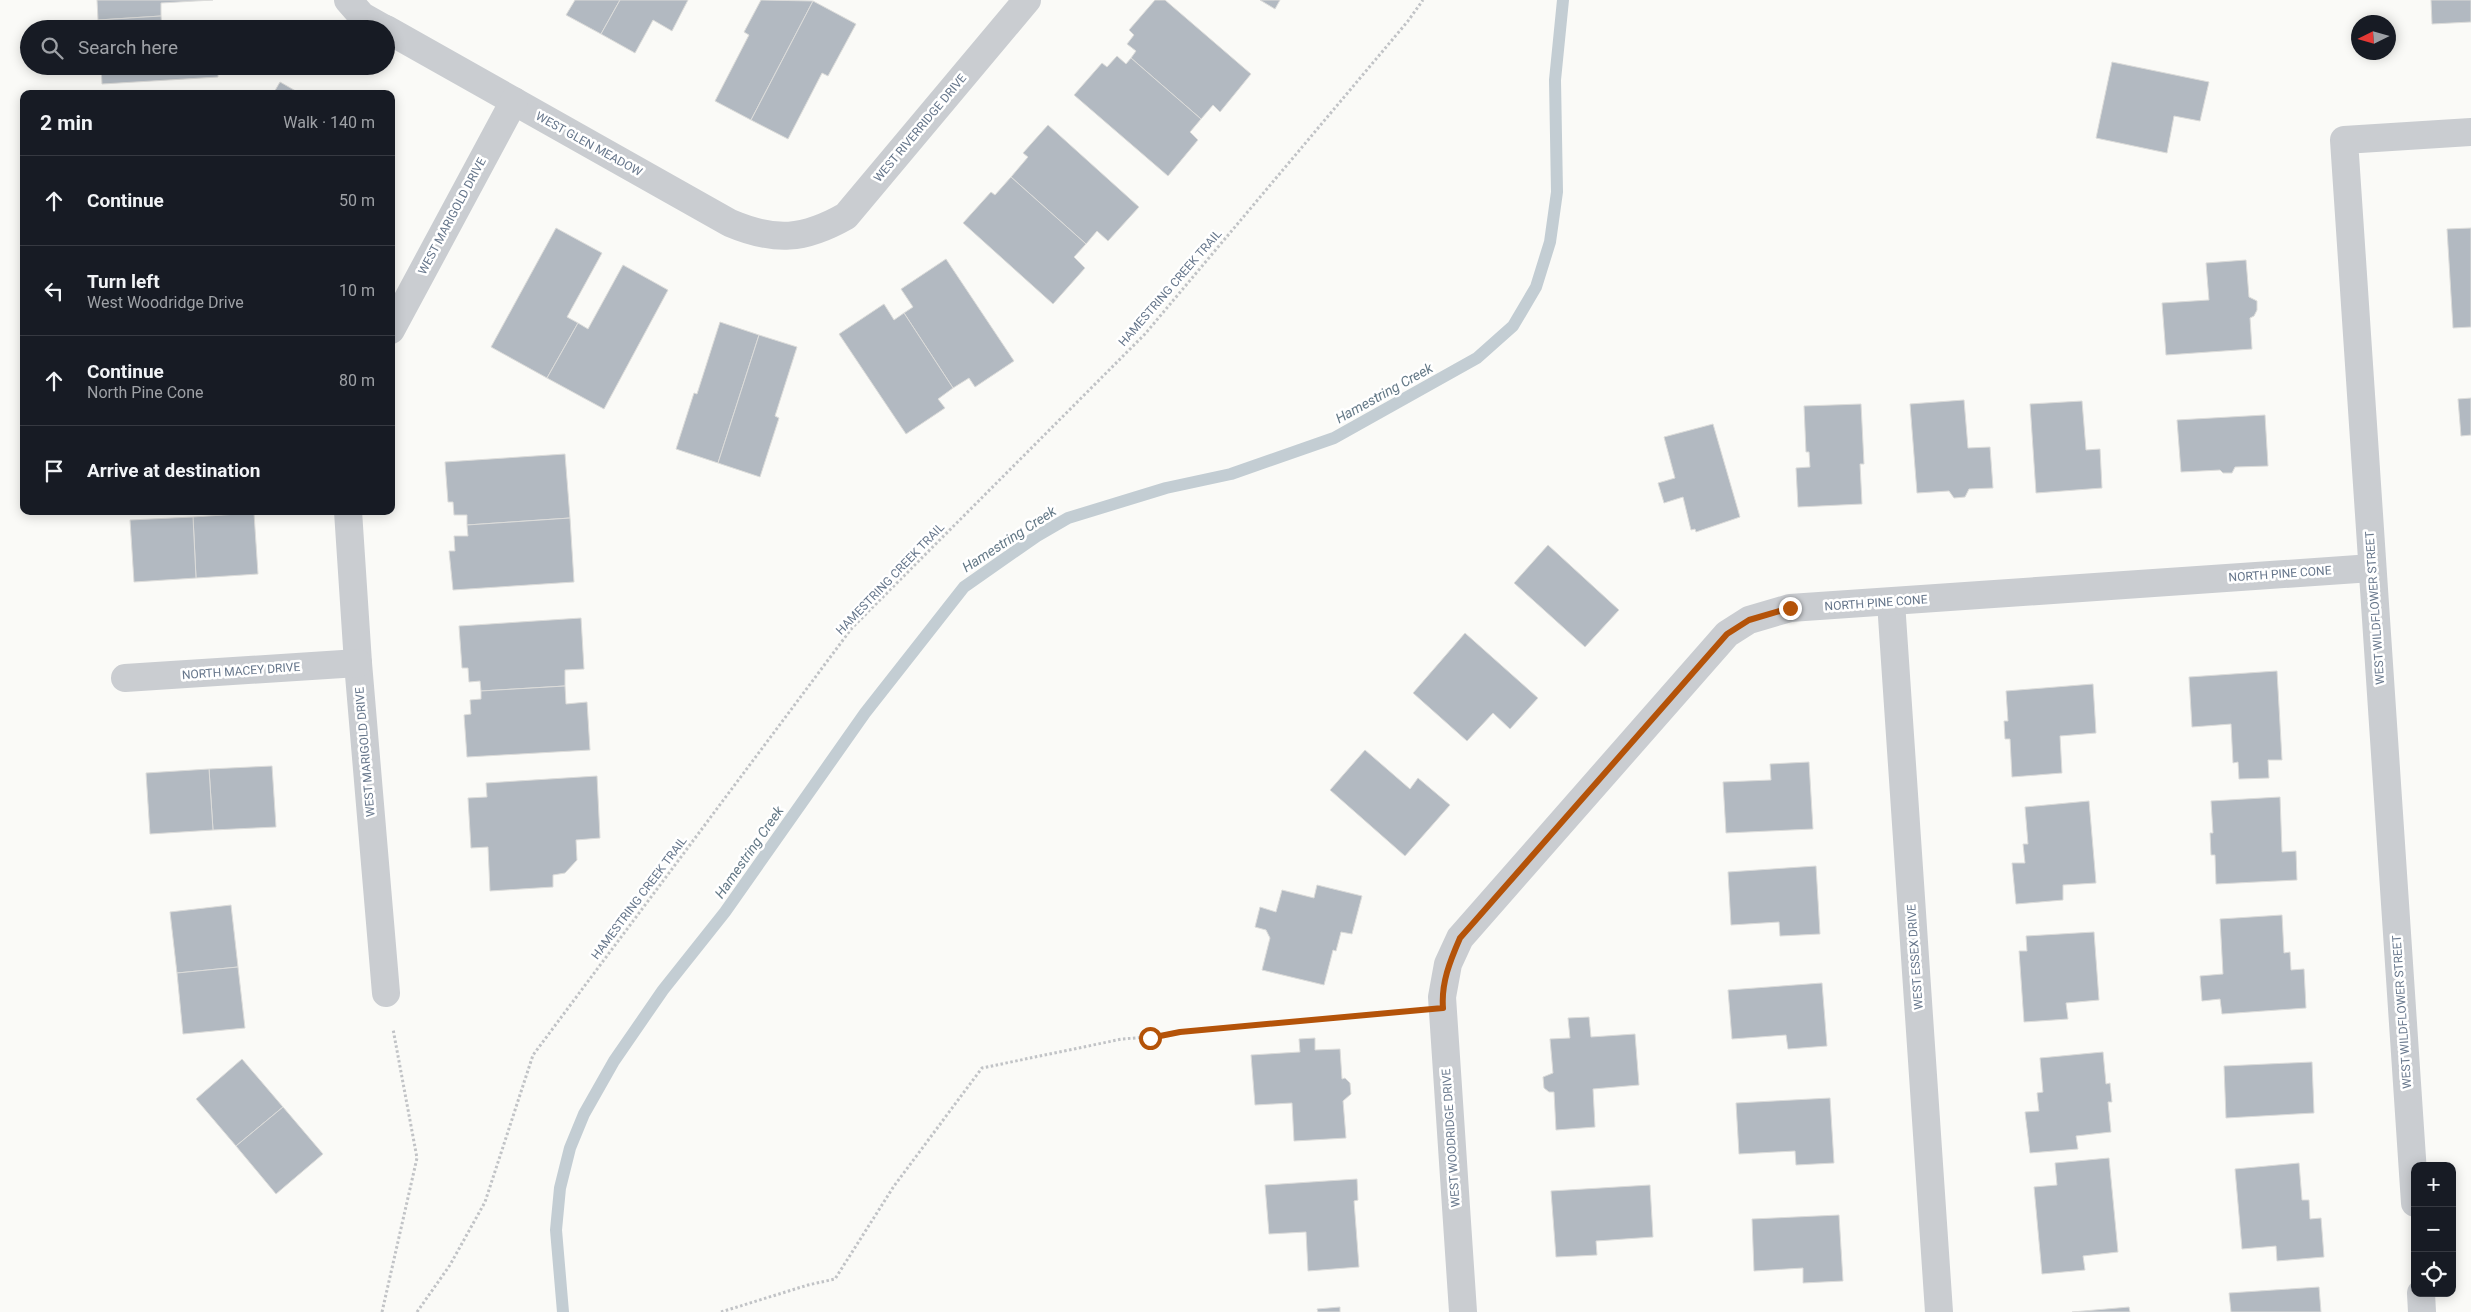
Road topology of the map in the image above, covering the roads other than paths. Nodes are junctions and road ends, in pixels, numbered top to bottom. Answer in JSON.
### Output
{"nodes":[{"id":1,"x":348,"y":0,"type":"edge"},
{"id":2,"x":1027,"y":0,"type":"edge"},
{"id":3,"x":369,"y":20,"type":"edge"},
{"id":4,"x":395,"y":34,"type":"edge"},
{"id":5,"x":514,"y":101,"type":"junction"},
{"id":6,"x":2471,"y":132,"type":"edge"},
{"id":7,"x":799,"y":235,"type":"joint"},
{"id":8,"x":395,"y":323,"type":"edge"},
{"id":9,"x":348,"y":515,"type":"edge"},
{"id":10,"x":2372,"y":568,"type":"junction"},
{"id":11,"x":1891,"y":602,"type":"junction"},
{"id":12,"x":358,"y":663,"type":"junction"},
{"id":13,"x":125,"y":678,"type":"dead end"},
{"id":14,"x":1448,"y":964,"type":"joint"},
{"id":15,"x":386,"y":993,"type":"road end"},
{"id":16,"x":2412,"y":1162,"type":"edge"},
{"id":17,"x":2421,"y":1297,"type":"edge"},
{"id":18,"x":1463,"y":1312,"type":"edge"},
{"id":19,"x":1939,"y":1312,"type":"edge"},
{"id":20,"x":2422,"y":1312,"type":"edge"}],
"edges":[{"from":1,"to":3,"type":"street","name":"WEST GLEN MEADOW"},
{"from":2,"to":7,"type":"street","name":"WEST RIVERRIDGE DRIVE"},
{"from":4,"to":5,"type":"street","name":"WEST GLEN MEADOW"},
{"from":5,"to":7,"type":"street","name":"WEST GLEN MEADOW"},
{"from":5,"to":8,"type":"street","name":"WEST MARIGOLD DRIVE"},
{"from":6,"to":10,"type":"street","name":"WEST WILDFLOWER STREET"},
{"from":9,"to":12,"type":"street","name":"WEST MARIGOLD DRIVE"},
{"from":10,"to":11,"type":"street","name":"NORTH PINE CONE"},
{"from":10,"to":16,"type":"street","name":"WEST WILDFLOWER STREET"},
{"from":11,"to":14,"type":"street","name":"NORTH PINE CONE"},
{"from":11,"to":19,"type":"street","name":"WEST ESSEX DRIVE"},
{"from":12,"to":13,"type":"street","name":"NORTH MACEY DRIVE"},
{"from":12,"to":15,"type":"street","name":"WEST MARIGOLD DRIVE"},
{"from":14,"to":18,"type":"street","name":"WEST WOODRIDGE DRIVE"},
{"from":17,"to":20,"type":"street"}]}
